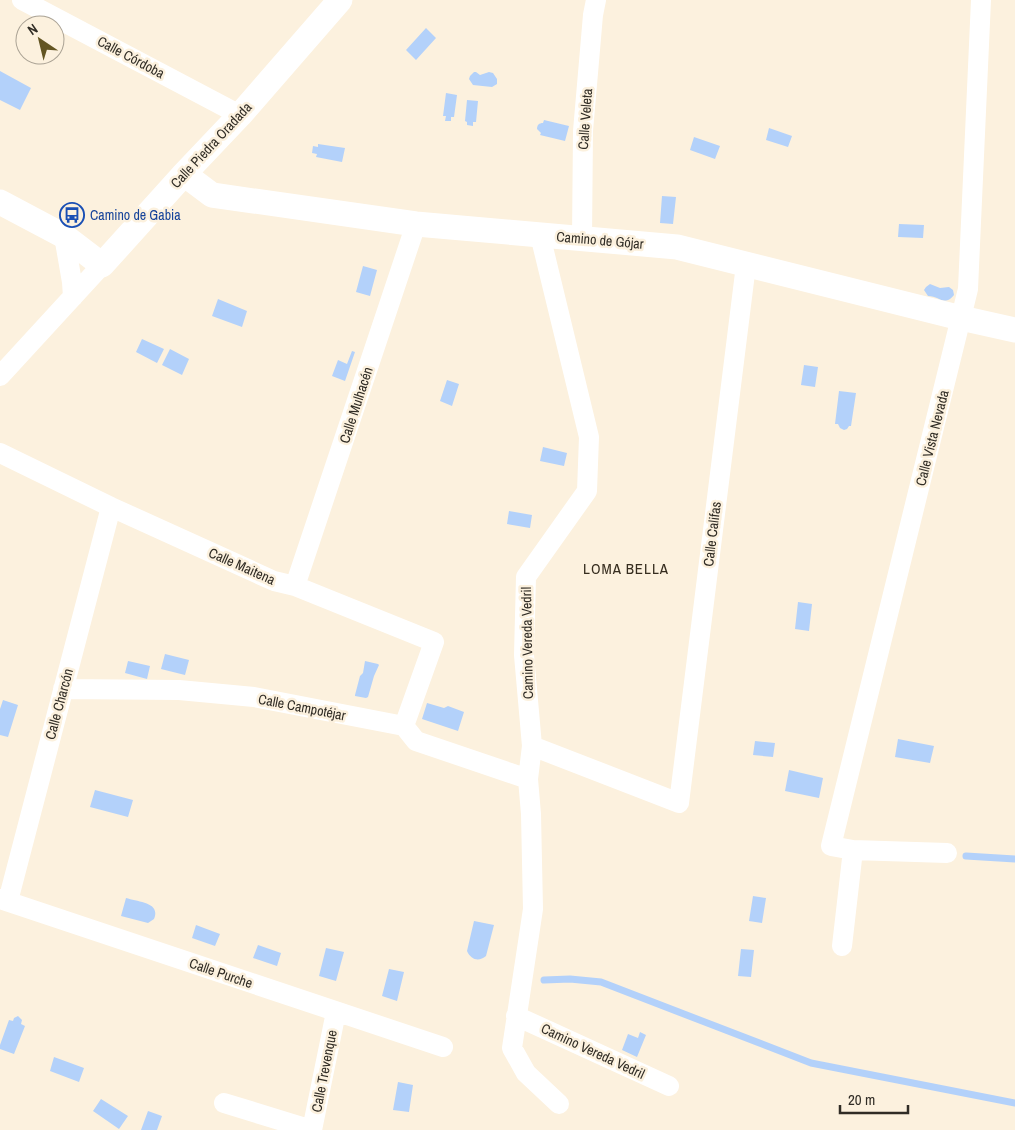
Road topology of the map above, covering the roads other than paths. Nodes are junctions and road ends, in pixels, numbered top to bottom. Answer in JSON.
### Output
{"nodes":[{"id":1,"x":22,"y":0,"type":"edge"},
{"id":2,"x":340,"y":0,"type":"edge"},
{"id":3,"x":596,"y":0,"type":"edge"},
{"id":4,"x":981,"y":0,"type":"edge"},
{"id":5,"x":240,"y":115,"type":"junction"},
{"id":6,"x":184,"y":174,"type":"junction"},
{"id":7,"x":0,"y":202,"type":"edge"},
{"id":8,"x":416,"y":224,"type":"junction"},
{"id":9,"x":540,"y":235,"type":"junction"},
{"id":10,"x":64,"y":236,"type":"junction"},
{"id":11,"x":582,"y":238,"type":"junction"},
{"id":12,"x":107,"y":260,"type":"junction"},
{"id":13,"x":746,"y":265,"type":"junction"},
{"id":14,"x":72,"y":297,"type":"junction"},
{"id":15,"x":961,"y":318,"type":"junction"},
{"id":16,"x":1015,"y":330,"type":"edge"},
{"id":17,"x":0,"y":376,"type":"edge"},
{"id":18,"x":0,"y":453,"type":"edge"},
{"id":19,"x":111,"y":506,"type":"junction"},
{"id":20,"x":295,"y":586,"type":"junction"},
{"id":21,"x":63,"y":689,"type":"junction"},
{"id":22,"x":404,"y":726,"type":"junction"},
{"id":23,"x":532,"y":746,"type":"junction"},
{"id":24,"x":528,"y":779,"type":"junction"},
{"id":25,"x":852,"y":850,"type":"junction"},
{"id":26,"x":947,"y":853,"type":"dead end"},
{"id":27,"x":4,"y":900,"type":"edge"},
{"id":28,"x":842,"y":946,"type":"dead end"},
{"id":29,"x":336,"y":1012,"type":"junction"},
{"id":30,"x":516,"y":1016,"type":"junction"},
{"id":31,"x":443,"y":1047,"type":"dead end"},
{"id":32,"x":669,"y":1086,"type":"dead end"},
{"id":33,"x":224,"y":1103,"type":"dead end"},
{"id":34,"x":559,"y":1104,"type":"dead end"},
{"id":35,"x":312,"y":1130,"type":"edge"}],
"edges":[{"from":1,"to":5,"type":"street","name":"Calle Córdoba"},
{"from":2,"to":5,"type":"street","name":"Calle Piedra Oradada"},
{"from":3,"to":11,"type":"street","name":"Calle Veleta"},
{"from":4,"to":15,"type":"street","name":"Calle Vista Nevada"},
{"from":5,"to":6,"type":"street","name":"Calle Piedra Oradada"},
{"from":6,"to":8,"type":"street","name":"Camino de Gójar"},
{"from":6,"to":12,"type":"street","name":"Calle Piedra Oradada"},
{"from":7,"to":10,"type":"street"},
{"from":8,"to":9,"type":"street","name":"Camino de Gójar"},
{"from":8,"to":20,"type":"street","name":"Calle Mulhacén"},
{"from":9,"to":11,"type":"street","name":"Camino de Gójar"},
{"from":9,"to":23,"type":"street","name":"Camino Vereda Vedril"},
{"from":10,"to":12,"type":"street"},
{"from":10,"to":14,"type":"street"},
{"from":11,"to":13,"type":"street","name":"Camino de Gójar"},
{"from":12,"to":14,"type":"street","name":"Calle Piedra Oradada"},
{"from":13,"to":15,"type":"street","name":"Camino de Gójar"},
{"from":13,"to":23,"type":"street","name":"Calle Califas"},
{"from":14,"to":17,"type":"street","name":"Calle Piedra Oradada"},
{"from":15,"to":16,"type":"street","name":"Camino de Gójar"},
{"from":15,"to":25,"type":"street","name":"Calle Vista Nevada"},
{"from":18,"to":19,"type":"street","name":"Calle Maitena"},
{"from":19,"to":20,"type":"street","name":"Calle Maitena"},
{"from":19,"to":21,"type":"street","name":"Calle Charcón"},
{"from":20,"to":22,"type":"street","name":"Calle Maitena"},
{"from":21,"to":22,"type":"street","name":"Calle Campotéjar"},
{"from":21,"to":27,"type":"street","name":"Calle Charcón"},
{"from":22,"to":24,"type":"street"},
{"from":23,"to":24,"type":"street","name":"Camino Vereda Vedril"},
{"from":24,"to":30,"type":"street","name":"Camino Vereda Vedril"},
{"from":25,"to":26,"type":"street","name":"Calle Vista Nevada"},
{"from":25,"to":28,"type":"street"},
{"from":27,"to":29,"type":"street","name":"Calle Purche"},
{"from":29,"to":31,"type":"street","name":"Calle Purche"},
{"from":29,"to":35,"type":"street","name":"Calle Trevenque"},
{"from":30,"to":32,"type":"street","name":"Camino Vereda Vedril"},
{"from":30,"to":34,"type":"street","name":"Camino Vereda Vedril"},
{"from":33,"to":35,"type":"street","name":"Calle Trevenque"}]}
